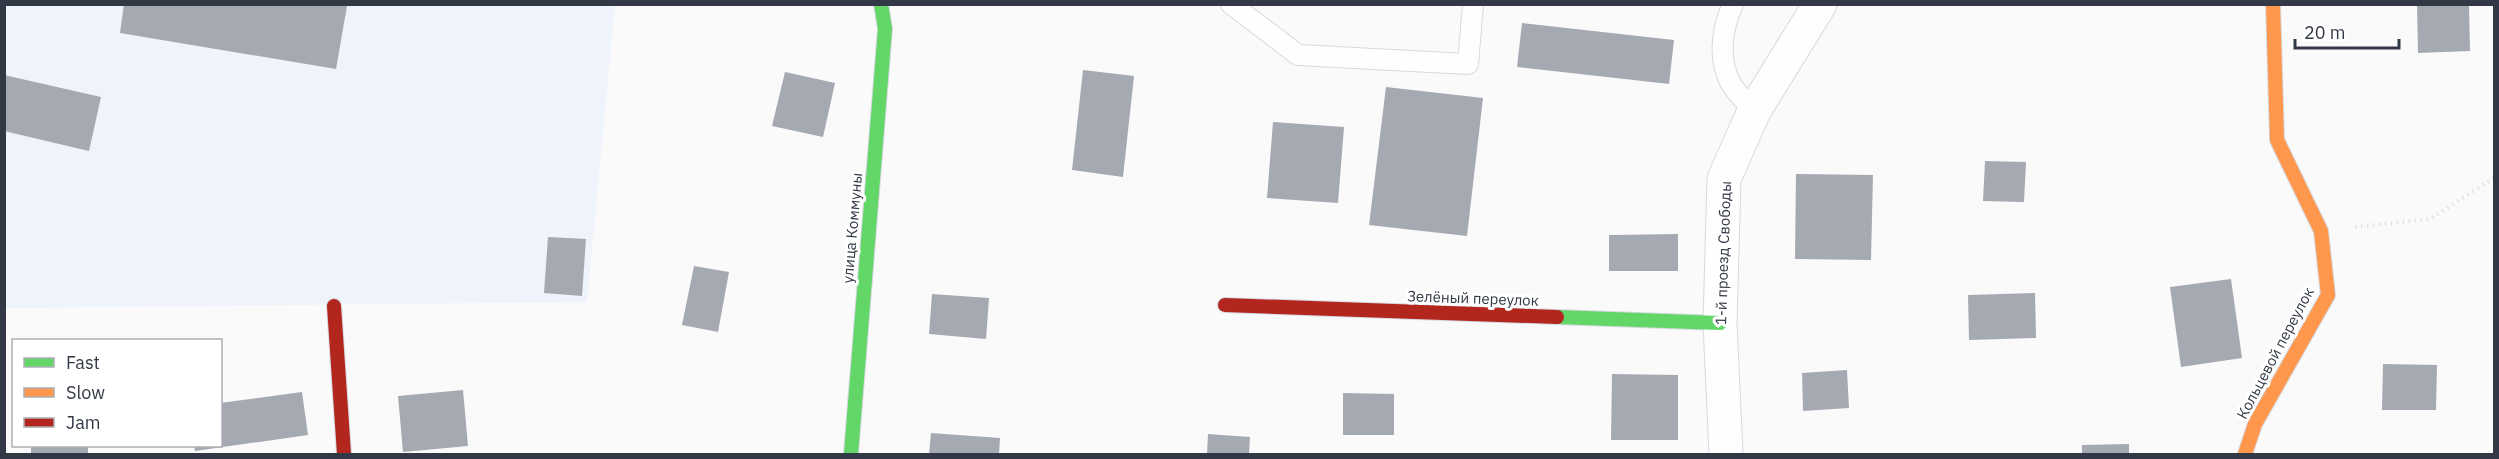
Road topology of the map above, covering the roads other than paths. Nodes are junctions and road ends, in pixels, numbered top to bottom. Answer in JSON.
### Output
{"nodes":[{"id":1,"x":881,"y":4,"type":"edge"},
{"id":2,"x":1232,"y":4,"type":"edge"},
{"id":3,"x":1473,"y":4,"type":"edge"},
{"id":4,"x":1733,"y":4,"type":"edge"},
{"id":5,"x":1820,"y":4,"type":"edge"},
{"id":6,"x":2273,"y":4,"type":"edge"},
{"id":7,"x":1754,"y":111,"type":"junction"},
{"id":8,"x":1225,"y":305,"type":"dead end"},
{"id":9,"x":334,"y":306,"type":"dead end"},
{"id":10,"x":1720,"y":323,"type":"junction"},
{"id":11,"x":344,"y":454,"type":"edge"},
{"id":12,"x":851,"y":454,"type":"edge"},
{"id":13,"x":1726,"y":454,"type":"edge"},
{"id":14,"x":2245,"y":454,"type":"edge"}],
"edges":[{"from":1,"to":12,"type":"street","name":"улица Коммуны"},
{"from":2,"to":3,"type":"lane"},
{"from":4,"to":7,"type":"lane"},
{"from":5,"to":7,"type":"street","name":"1-й проезд Свободы"},
{"from":6,"to":14,"type":"street","name":"Кольцевой переулок"},
{"from":7,"to":10,"type":"street","name":"1-й проезд Свободы"},
{"from":8,"to":10,"type":"street","name":"Зелёный переулок"},
{"from":9,"to":11,"type":"street"},
{"from":10,"to":13,"type":"street","name":"1-й проезд Свободы"}]}
